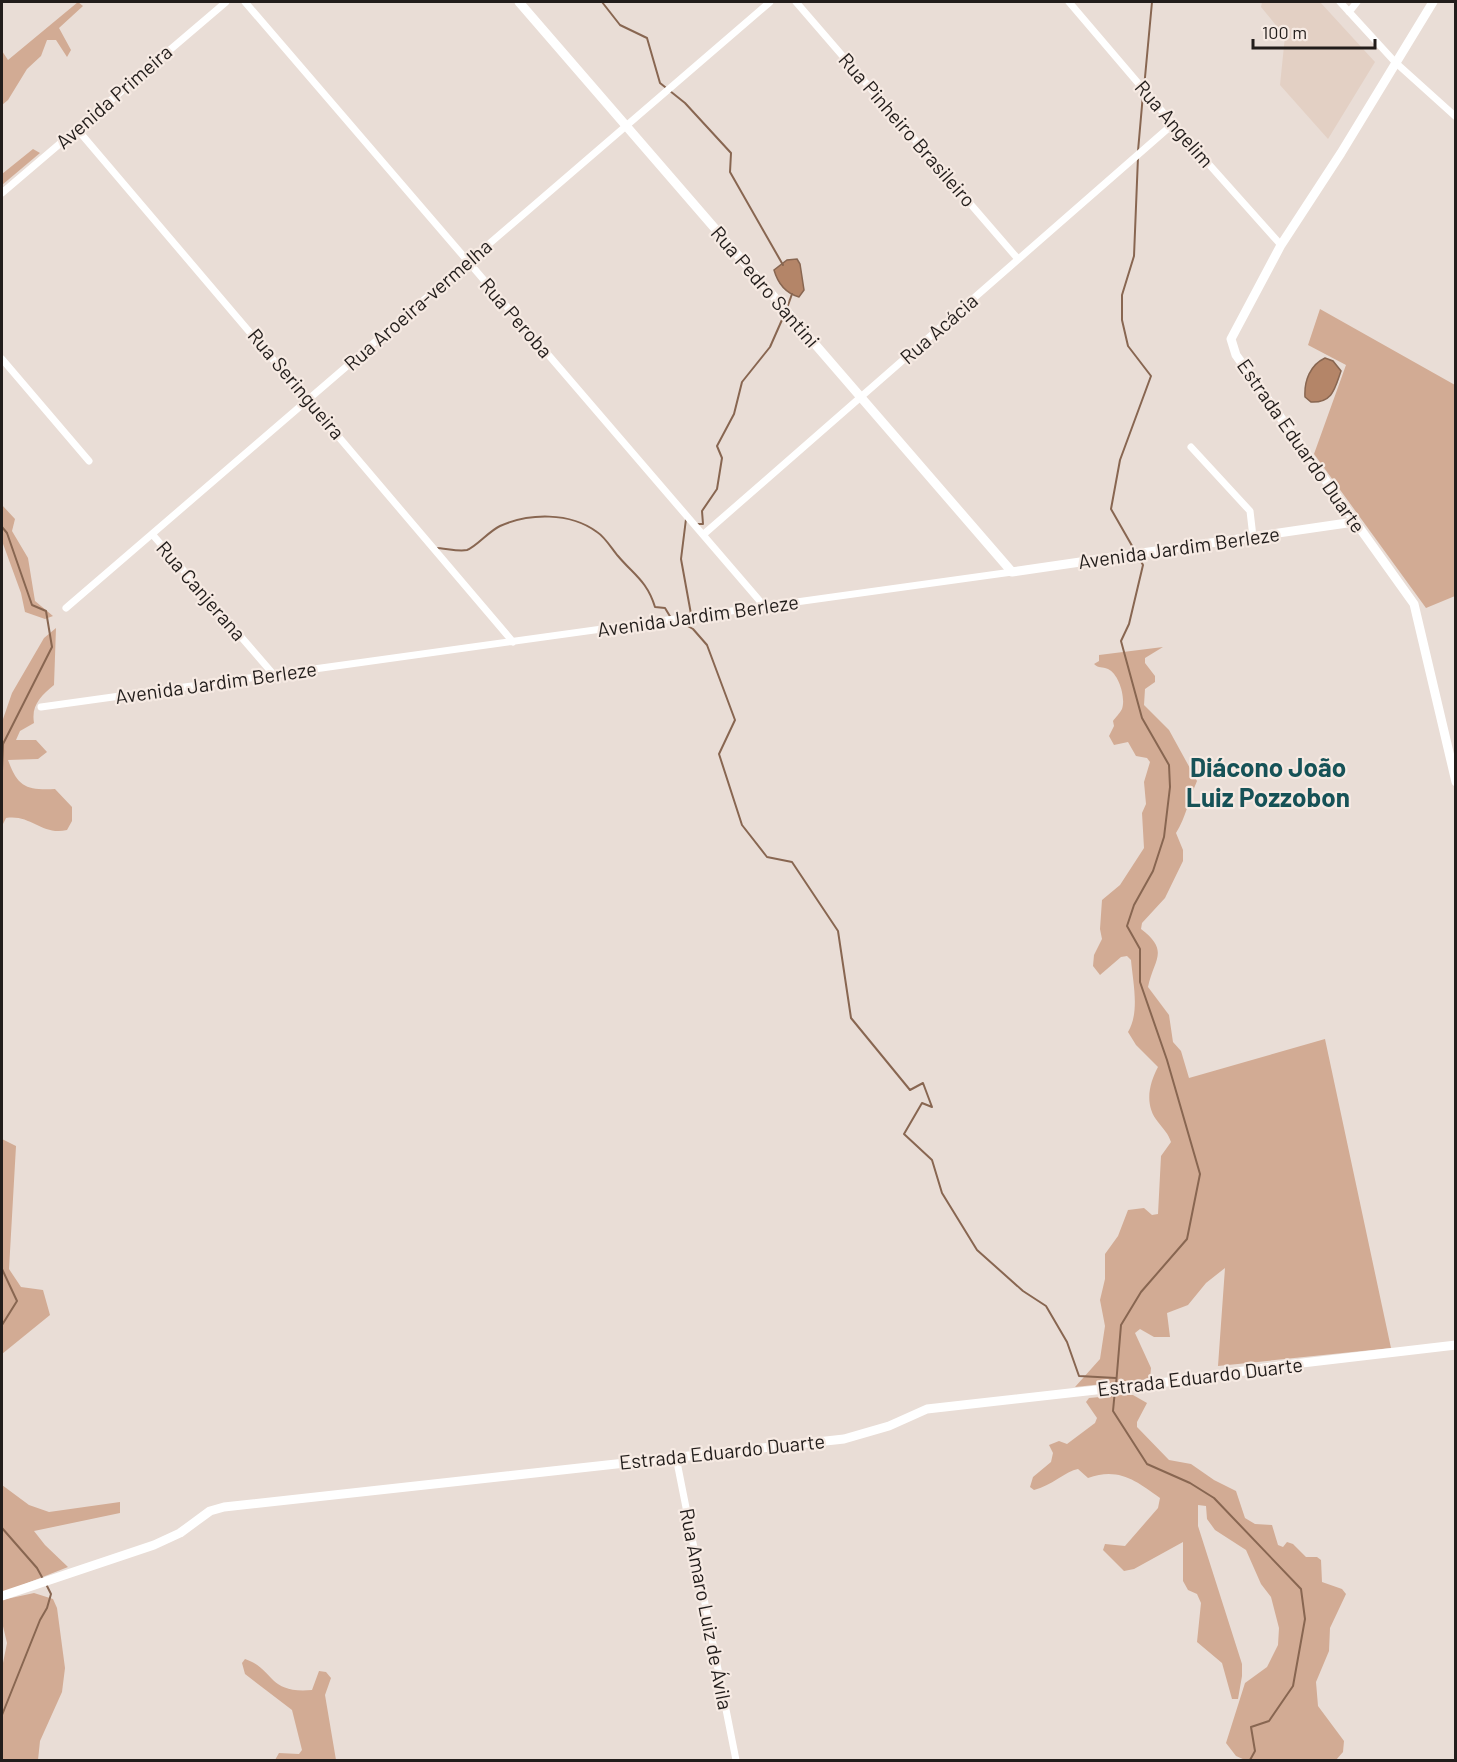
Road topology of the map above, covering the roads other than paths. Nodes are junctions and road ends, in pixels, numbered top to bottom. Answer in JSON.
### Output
{"nodes":[{"id":1,"x":226,"y":2,"type":"edge"},
{"id":2,"x":245,"y":2,"type":"edge"},
{"id":3,"x":519,"y":2,"type":"edge"},
{"id":4,"x":770,"y":2,"type":"edge"},
{"id":5,"x":796,"y":2,"type":"edge"},
{"id":6,"x":1069,"y":2,"type":"edge"},
{"id":7,"x":1340,"y":2,"type":"edge"},
{"id":8,"x":1357,"y":2,"type":"edge"},
{"id":9,"x":1433,"y":2,"type":"edge"},
{"id":10,"x":1349,"y":12,"type":"junction"},
{"id":11,"x":1395,"y":62,"type":"junction"},
{"id":12,"x":1455,"y":117,"type":"edge"},
{"id":13,"x":1173,"y":124,"type":"junction"},
{"id":14,"x":626,"y":125,"type":"junction"},
{"id":15,"x":77,"y":129,"type":"junction"},
{"id":16,"x":2,"y":194,"type":"edge"},
{"id":17,"x":1281,"y":245,"type":"junction"},
{"id":18,"x":1018,"y":260,"type":"junction"},
{"id":19,"x":467,"y":262,"type":"junction"},
{"id":20,"x":2,"y":358,"type":"edge"},
{"id":21,"x":861,"y":397,"type":"junction"},
{"id":22,"x":309,"y":398,"type":"junction"},
{"id":23,"x":1191,"y":447,"type":"dead end"},
{"id":24,"x":89,"y":461,"type":"dead end"},
{"id":25,"x":1354,"y":522,"type":"junction"},
{"id":26,"x":152,"y":534,"type":"junction"},
{"id":27,"x":704,"y":534,"type":"junction"},
{"id":28,"x":1253,"y":537,"type":"junction"},
{"id":29,"x":1012,"y":572,"type":"junction"},
{"id":30,"x":765,"y":607,"type":"junction"},
{"id":31,"x":66,"y":608,"type":"dead end"},
{"id":32,"x":513,"y":642,"type":"junction"},
{"id":33,"x":274,"y":675,"type":"junction"},
{"id":34,"x":41,"y":707,"type":"dead end"},
{"id":35,"x":1455,"y":782,"type":"edge"},
{"id":36,"x":1455,"y":1345,"type":"edge"},
{"id":37,"x":676,"y":1457,"type":"junction"},
{"id":38,"x":2,"y":1596,"type":"edge"},
{"id":39,"x":736,"y":1761,"type":"edge"}],
"edges":[{"from":1,"to":15,"type":"street","name":"Avenida Primeira"},
{"from":2,"to":19,"type":"street","name":"Rua Peroba"},
{"from":3,"to":14,"type":"street","name":"Rua Pedro Santini"},
{"from":4,"to":14,"type":"street","name":"Rua Aroeira-vermelha"},
{"from":5,"to":18,"type":"street","name":"Rua Pinheiro Brasileiro"},
{"from":6,"to":13,"type":"street","name":"Rua Angelim"},
{"from":7,"to":10,"type":"street"},
{"from":8,"to":10,"type":"street"},
{"from":9,"to":11,"type":"street","name":"Estrada Eduardo Duarte"},
{"from":10,"to":11,"type":"street"},
{"from":11,"to":12,"type":"street"},
{"from":11,"to":17,"type":"street","name":"Estrada Eduardo Duarte"},
{"from":13,"to":17,"type":"street","name":"Rua Angelim"},
{"from":13,"to":18,"type":"street","name":"Rua Acácia"},
{"from":14,"to":19,"type":"street","name":"Rua Aroeira-vermelha"},
{"from":14,"to":21,"type":"street","name":"Rua Pedro Santini"},
{"from":15,"to":16,"type":"street","name":"Avenida Primeira"},
{"from":15,"to":22,"type":"street","name":"Rua Seringueira"},
{"from":17,"to":25,"type":"street","name":"Estrada Eduardo Duarte"},
{"from":18,"to":21,"type":"street","name":"Rua Acácia"},
{"from":19,"to":22,"type":"street","name":"Rua Aroeira-vermelha"},
{"from":19,"to":27,"type":"street","name":"Rua Peroba"},
{"from":20,"to":24,"type":"street"},
{"from":21,"to":27,"type":"street","name":"Rua Acácia"},
{"from":21,"to":29,"type":"street","name":"Rua Pedro Santini"},
{"from":22,"to":26,"type":"street","name":"Rua Aroeira-vermelha"},
{"from":22,"to":32,"type":"street","name":"Rua Seringueira"},
{"from":23,"to":28,"type":"street"},
{"from":25,"to":28,"type":"street","name":"Avenida Jardim Berleze"},
{"from":25,"to":35,"type":"street","name":"Estrada Eduardo Duarte"},
{"from":26,"to":31,"type":"street","name":"Rua Aroeira-vermelha"},
{"from":26,"to":33,"type":"street","name":"Rua Canjerana"},
{"from":27,"to":30,"type":"street","name":"Rua Peroba"},
{"from":28,"to":29,"type":"street","name":"Avenida Jardim Berleze"},
{"from":29,"to":30,"type":"street","name":"Avenida Jardim Berleze"},
{"from":30,"to":32,"type":"street","name":"Avenida Jardim Berleze"},
{"from":32,"to":33,"type":"street","name":"Avenida Jardim Berleze"},
{"from":33,"to":34,"type":"street","name":"Avenida Jardim Berleze"},
{"from":36,"to":37,"type":"street","name":"Estrada Eduardo Duarte"},
{"from":37,"to":38,"type":"street","name":"Estrada Eduardo Duarte"},
{"from":37,"to":39,"type":"street","name":"Rua Amaro Luiz de Ávila"}]}
